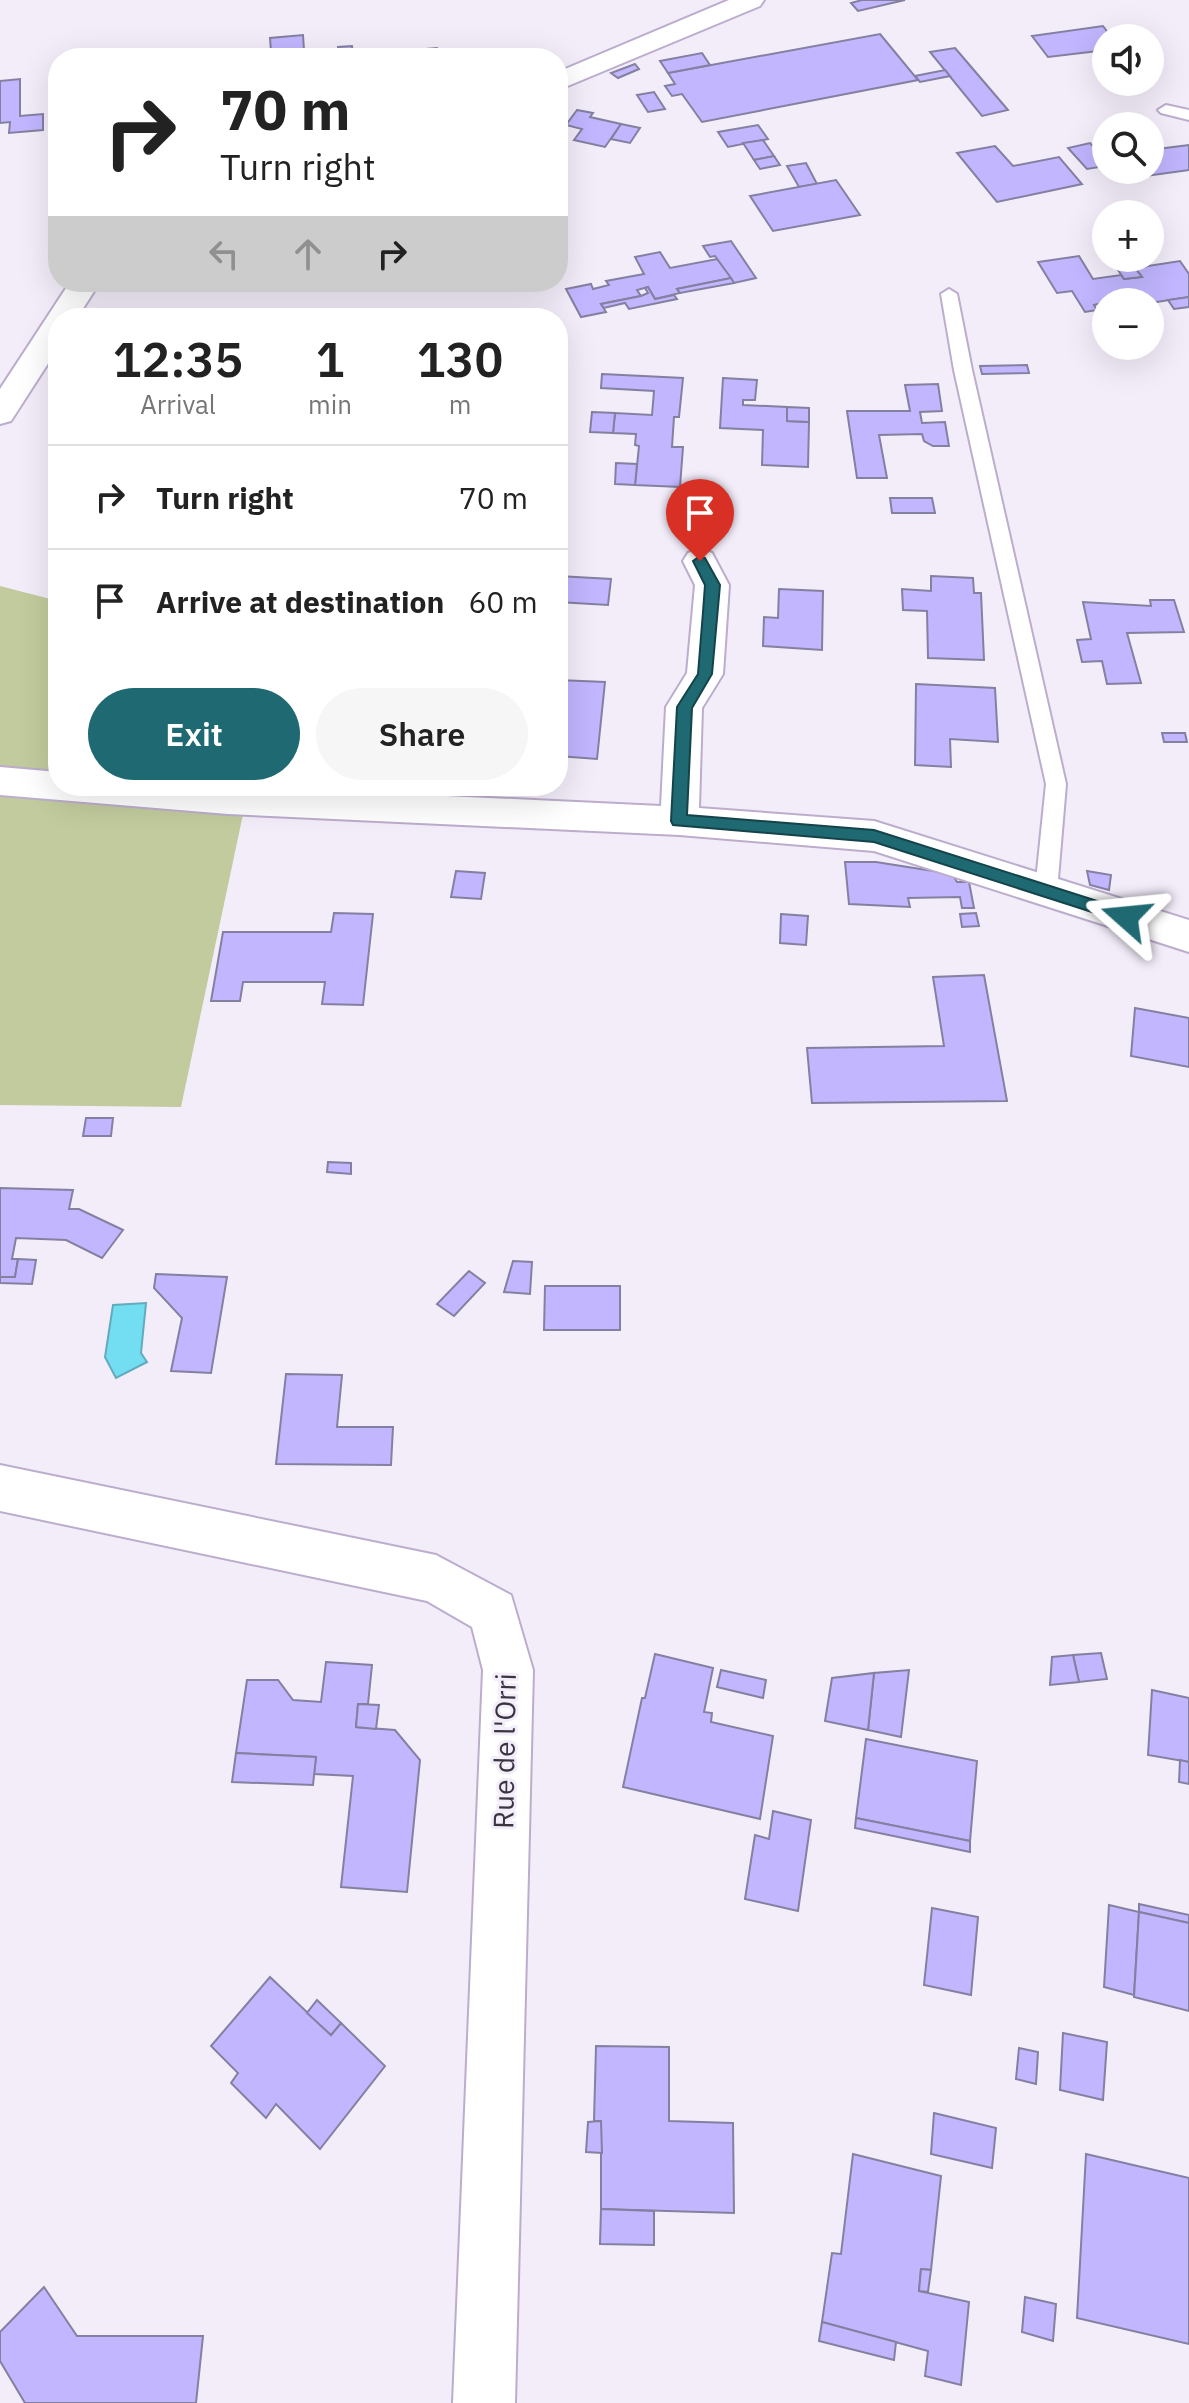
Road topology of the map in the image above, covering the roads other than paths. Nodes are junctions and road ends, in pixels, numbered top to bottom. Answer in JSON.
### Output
{"nodes":[{"id":1,"x":751,"y":0,"type":"edge"},
{"id":2,"x":568,"y":78,"type":"edge"},
{"id":3,"x":1166,"y":110,"type":"dead end"},
{"id":4,"x":1189,"y":115,"type":"edge"},
{"id":5,"x":949,"y":294,"type":"dead end"},
{"id":6,"x":48,"y":340,"type":"edge"},
{"id":7,"x":0,"y":414,"type":"edge"},
{"id":8,"x":700,"y":561,"type":"dead end"},
{"id":9,"x":0,"y":781,"type":"edge"},
{"id":10,"x":48,"y":785,"type":"edge"},
{"id":11,"x":281,"y":796,"type":"edge"},
{"id":12,"x":679,"y":821,"type":"junction"},
{"id":13,"x":1046,"y":891,"type":"junction"},
{"id":14,"x":1189,"y":936,"type":"edge"},
{"id":15,"x":0,"y":1488,"type":"edge"},
{"id":16,"x":484,"y":2403,"type":"edge"}],
"edges":[{"from":1,"to":2,"type":"street"},
{"from":3,"to":4,"type":"lane"},
{"from":5,"to":13,"type":"lane"},
{"from":6,"to":7,"type":"street"},
{"from":8,"to":12,"type":"street"},
{"from":9,"to":10,"type":"street"},
{"from":11,"to":12,"type":"street"},
{"from":12,"to":13,"type":"street"},
{"from":13,"to":14,"type":"street"},
{"from":15,"to":16,"type":"street","name":"Rue de l'Orri"}]}
